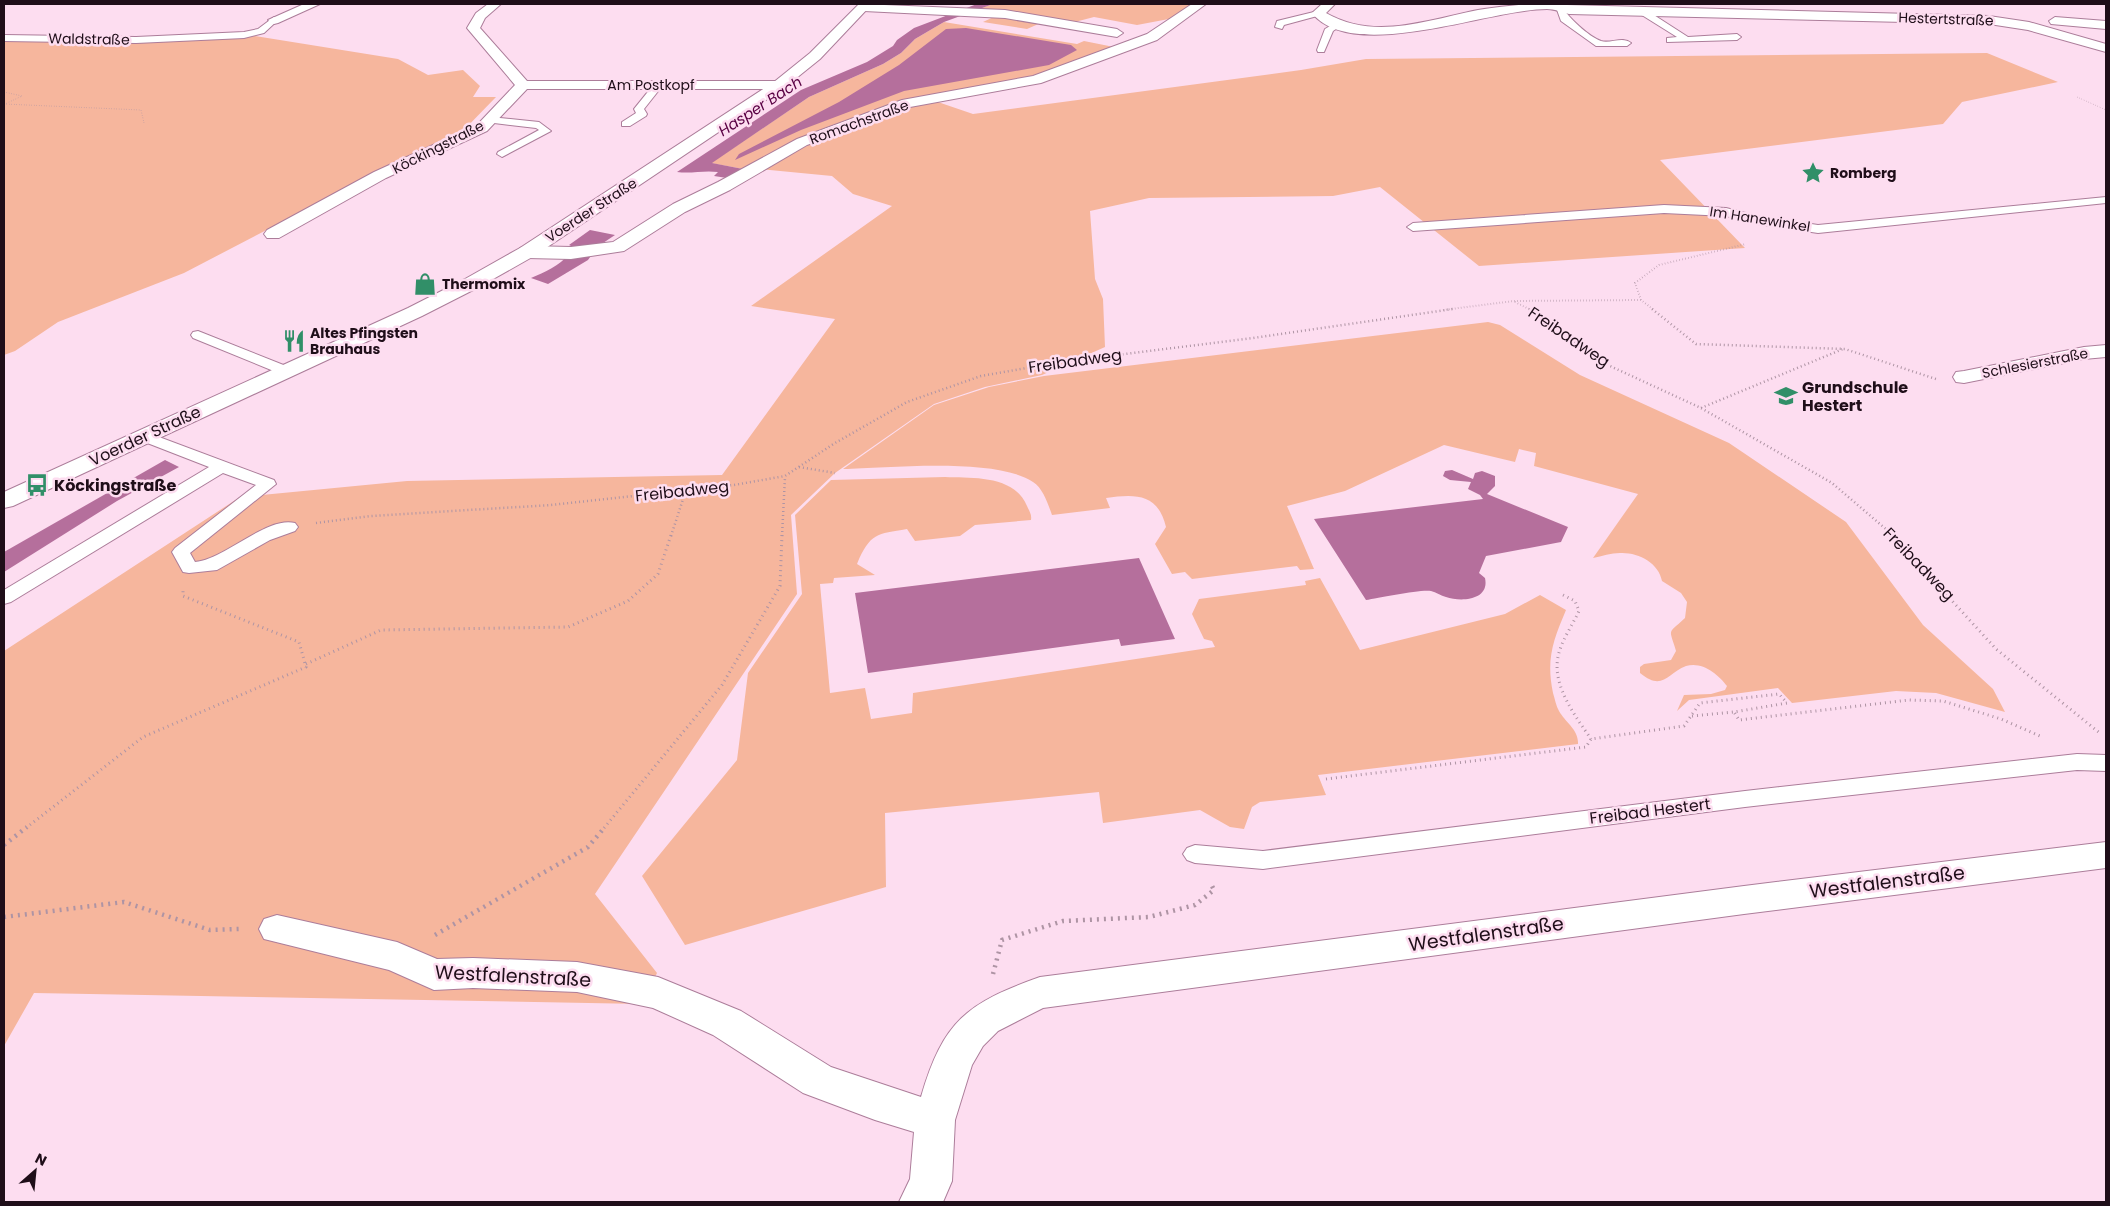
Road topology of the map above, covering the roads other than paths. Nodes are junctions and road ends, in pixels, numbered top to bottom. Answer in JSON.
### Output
{"nodes":[{"id":1,"x":314,"y":4,"type":"edge"},
{"id":2,"x":495,"y":4,"type":"edge"},
{"id":3,"x":1200,"y":4,"type":"edge"},
{"id":4,"x":1329,"y":4,"type":"edge"},
{"id":5,"x":865,"y":5,"type":"edge"},
{"id":6,"x":1550,"y":6,"type":"edge"},
{"id":7,"x":1640,"y":10,"type":"junction"},
{"id":8,"x":1318,"y":13,"type":"junction"},
{"id":9,"x":274,"y":20,"type":"joint"},
{"id":10,"x":2011,"y":22,"type":"junction"},
{"id":11,"x":1338,"y":25,"type":"junction"},
{"id":12,"x":2106,"y":25,"type":"edge"},
{"id":13,"x":1279,"y":27,"type":"dead end"},
{"id":14,"x":1117,"y":33,"type":"dead end"},
{"id":15,"x":1737,"y":37,"type":"dead end"},
{"id":16,"x":4,"y":38,"type":"edge"},
{"id":17,"x":1686,"y":39,"type":"junction"},
{"id":18,"x":1670,"y":40,"type":"dead end"},
{"id":19,"x":1627,"y":43,"type":"dead end"},
{"id":20,"x":2106,"y":48,"type":"edge"},
{"id":21,"x":1321,"y":50,"type":"dead end"},
{"id":22,"x":523,"y":85,"type":"junction"},
{"id":23,"x":658,"y":85,"type":"junction"},
{"id":24,"x":779,"y":85,"type":"junction"},
{"id":25,"x":490,"y":120,"type":"junction"},
{"id":26,"x":626,"y":124,"type":"dead end"},
{"id":27,"x":502,"y":154,"type":"dead end"},
{"id":28,"x":2106,"y":200,"type":"edge"},
{"id":29,"x":1413,"y":227,"type":"dead end"},
{"id":30,"x":273,"y":234,"type":"dead end"},
{"id":31,"x":527,"y":252,"type":"junction"},
{"id":32,"x":198,"y":335,"type":"dead end"},
{"id":33,"x":2106,"y":351,"type":"edge"},
{"id":34,"x":286,"y":371,"type":"junction"},
{"id":35,"x":1964,"y":377,"type":"road end"},
{"id":36,"x":143,"y":436,"type":"junction"},
{"id":37,"x":221,"y":467,"type":"junction"},
{"id":38,"x":4,"y":501,"type":"edge"},
{"id":39,"x":289,"y":527,"type":"road end"},
{"id":40,"x":4,"y":598,"type":"edge"},
{"id":41,"x":2106,"y":763,"type":"edge"},
{"id":42,"x":1195,"y":854,"type":"dead end"},
{"id":43,"x":2106,"y":855,"type":"edge"},
{"id":44,"x":277,"y":928,"type":"road end"},
{"id":45,"x":935,"y":1120,"type":"junction"},
{"id":46,"x":922,"y":1202,"type":"edge"}],
"edges":[{"from":1,"to":9,"type":"street"},
{"from":2,"to":22,"type":"street"},
{"from":3,"to":31,"type":"street","name":"Romachstraße"},
{"from":4,"to":8,"type":"street"},
{"from":5,"to":14,"type":"street"},
{"from":5,"to":24,"type":"street","name":"Voerder Straße"},
{"from":6,"to":7,"type":"street","name":"Hestertstraße"},
{"from":6,"to":11,"type":"street","name":"Hestertstraße"},
{"from":6,"to":19,"type":"lane"},
{"from":7,"to":10,"type":"street","name":"Hestertstraße"},
{"from":7,"to":17,"type":"lane"},
{"from":8,"to":11,"type":"street"},
{"from":8,"to":13,"type":"lane"},
{"from":9,"to":16,"type":"lane","name":"Waldstraße"},
{"from":10,"to":12,"type":"street","name":"Hestertstraße"},
{"from":10,"to":20,"type":"street","name":"Hestertstraße"},
{"from":11,"to":21,"type":"lane"},
{"from":15,"to":17,"type":"lane"},
{"from":17,"to":18,"type":"lane"},
{"from":22,"to":23,"type":"street","name":"Am Postkopf"},
{"from":22,"to":25,"type":"street","name":"Köckingstraße"},
{"from":23,"to":24,"type":"street","name":"Am Postkopf"},
{"from":23,"to":26,"type":"lane"},
{"from":24,"to":31,"type":"street","name":"Voerder Straße"},
{"from":25,"to":27,"type":"lane"},
{"from":25,"to":30,"type":"street","name":"Köckingstraße"},
{"from":28,"to":29,"type":"lane","name":"Im Hanewinkel"},
{"from":31,"to":34,"type":"street","name":"Voerder Straße"},
{"from":32,"to":34,"type":"lane"},
{"from":33,"to":35,"type":"street","name":"Schlesierstraße"},
{"from":34,"to":36,"type":"street","name":"Voerder Straße"},
{"from":36,"to":37,"type":"lane"},
{"from":36,"to":38,"type":"street","name":"Voerder Straße"},
{"from":37,"to":39,"type":"lane"},
{"from":37,"to":40,"type":"lane"},
{"from":41,"to":42,"type":"lane","name":"Freibad Hestert"},
{"from":43,"to":45,"type":"street","name":"Westfalenstraße"},
{"from":44,"to":45,"type":"street","name":"Westfalenstraße"},
{"from":45,"to":46,"type":"street","name":"Westfalenstraße"}]}
